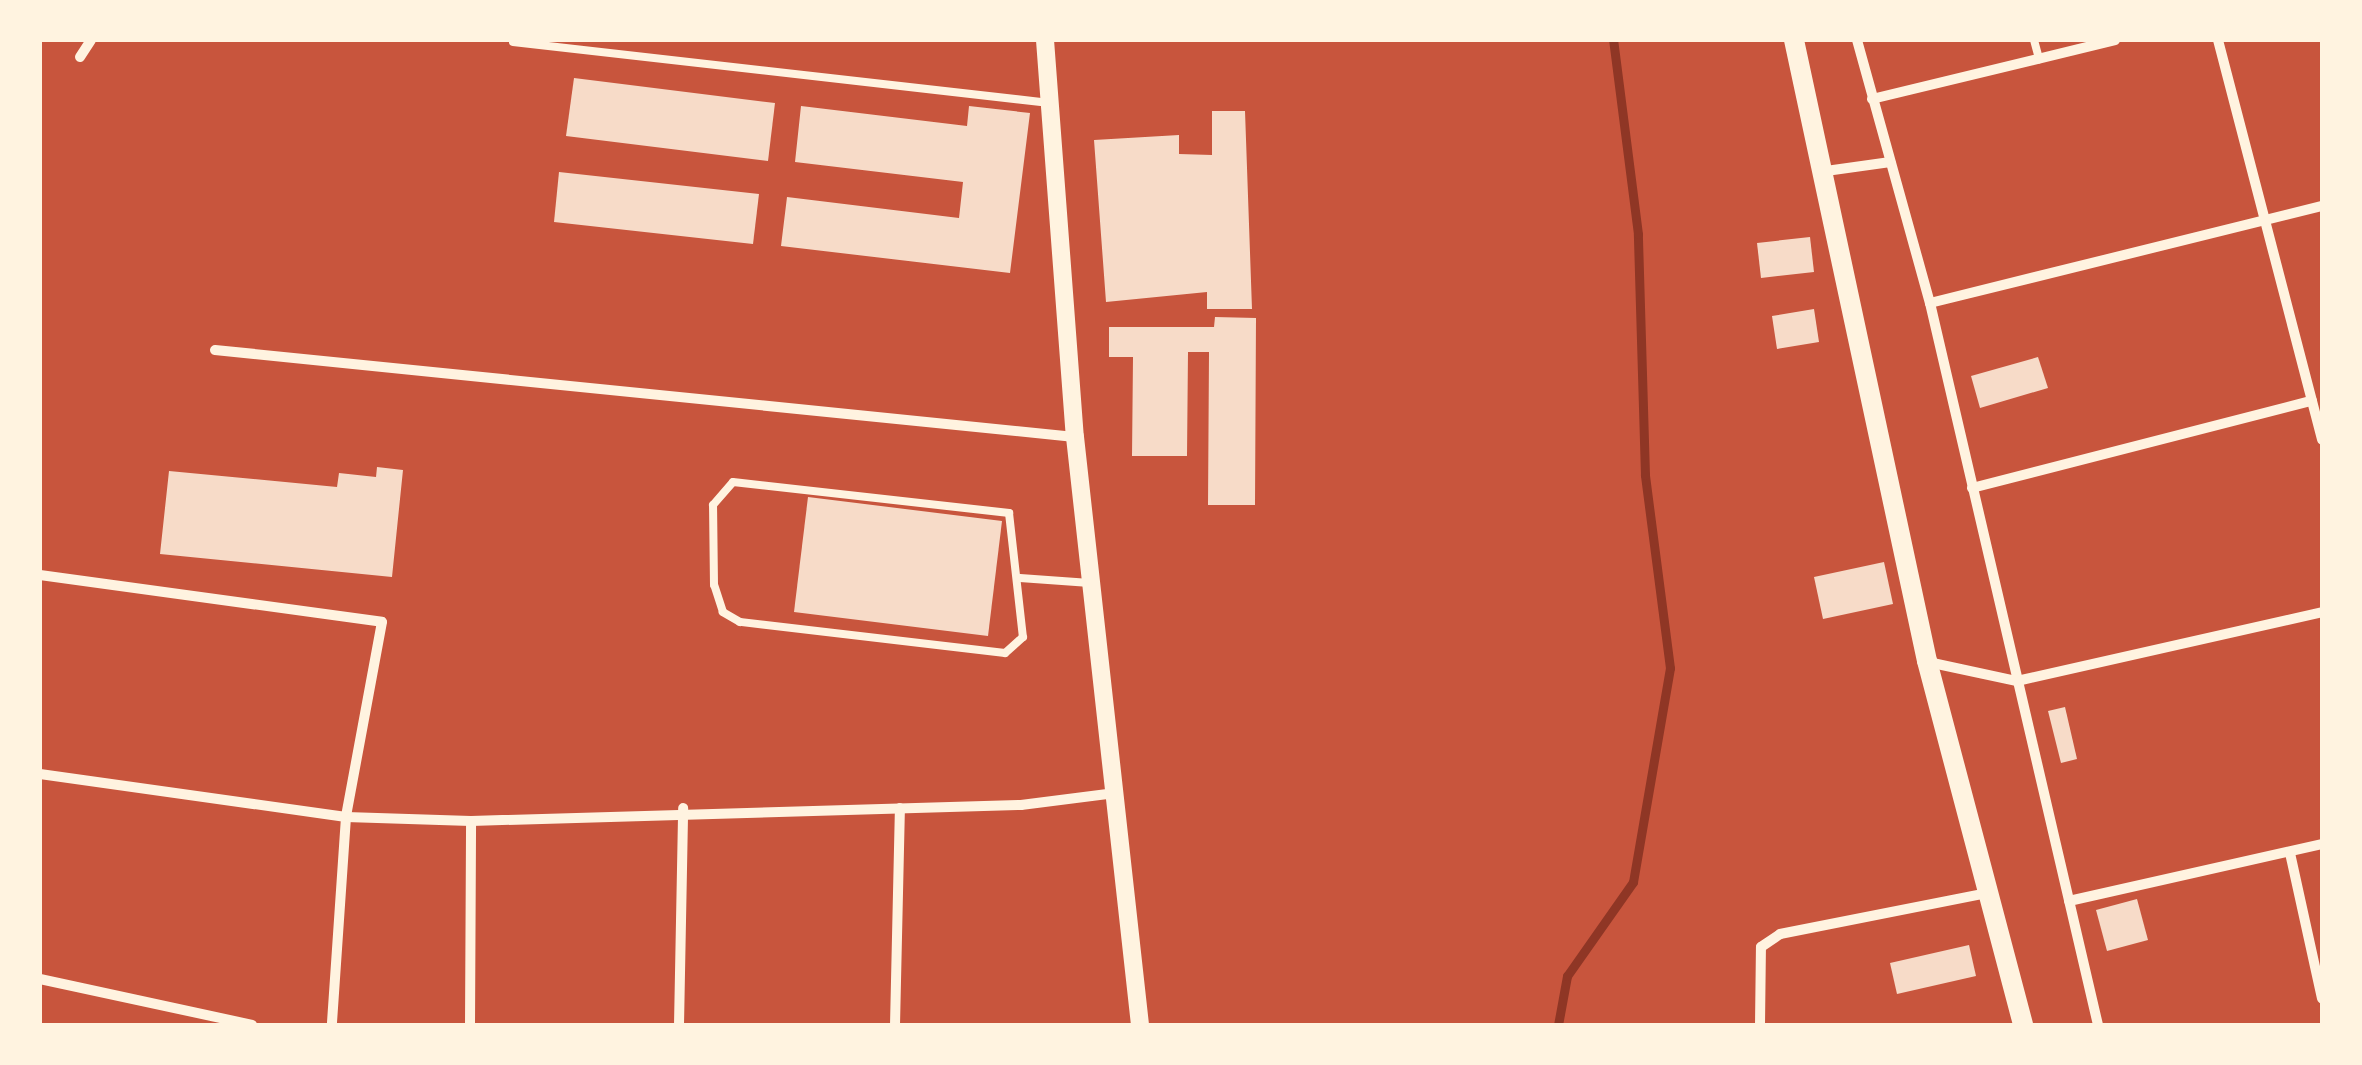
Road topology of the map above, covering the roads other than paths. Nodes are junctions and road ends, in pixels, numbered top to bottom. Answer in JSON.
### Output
{"nodes":[{"id":1,"x":91,"y":40,"type":"edge"},
{"id":2,"x":1044,"y":40,"type":"edge"},
{"id":3,"x":1794,"y":40,"type":"edge"},
{"id":4,"x":1857,"y":40,"type":"edge"},
{"id":5,"x":2034,"y":40,"type":"edge"},
{"id":6,"x":2115,"y":40,"type":"edge"},
{"id":7,"x":2218,"y":40,"type":"edge"},
{"id":8,"x":513,"y":42,"type":"edge"},
{"id":9,"x":80,"y":56,"type":"dead end"},
{"id":10,"x":2039,"y":59,"type":"junction"},
{"id":11,"x":1872,"y":99,"type":"junction"},
{"id":12,"x":1051,"y":103,"type":"junction"},
{"id":13,"x":1890,"y":162,"type":"junction"},
{"id":14,"x":1826,"y":171,"type":"junction"},
{"id":15,"x":2322,"y":206,"type":"edge"},
{"id":16,"x":2264,"y":220,"type":"junction"},
{"id":17,"x":1930,"y":303,"type":"junction"},
{"id":18,"x":216,"y":350,"type":"dead end"},
{"id":19,"x":2312,"y":400,"type":"junction"},
{"id":20,"x":1075,"y":437,"type":"junction"},
{"id":21,"x":2322,"y":440,"type":"edge"},
{"id":22,"x":1972,"y":488,"type":"junction"},
{"id":23,"x":40,"y":575,"type":"edge"},
{"id":24,"x":1020,"y":578,"type":"junction"},
{"id":25,"x":1093,"y":584,"type":"junction"},
{"id":26,"x":2322,"y":612,"type":"edge"},
{"id":27,"x":1927,"y":662,"type":"junction"},
{"id":28,"x":2017,"y":682,"type":"junction"},
{"id":29,"x":40,"y":774,"type":"edge"},
{"id":30,"x":1118,"y":792,"type":"junction"},
{"id":31,"x":684,"y":808,"type":"junction"},
{"id":32,"x":900,"y":808,"type":"junction"},
{"id":33,"x":346,"y":817,"type":"junction"},
{"id":34,"x":471,"y":821,"type":"junction"},
{"id":35,"x":2322,"y":844,"type":"edge"},
{"id":36,"x":2290,"y":853,"type":"junction"},
{"id":37,"x":1992,"y":892,"type":"junction"},
{"id":38,"x":2069,"y":901,"type":"junction"},
{"id":39,"x":40,"y":979,"type":"edge"},
{"id":40,"x":2322,"y":999,"type":"edge"},
{"id":41,"x":252,"y":1025,"type":"edge"},
{"id":42,"x":332,"y":1025,"type":"edge"},
{"id":43,"x":470,"y":1025,"type":"edge"},
{"id":44,"x":679,"y":1025,"type":"edge"},
{"id":45,"x":896,"y":1025,"type":"edge"},
{"id":46,"x":1140,"y":1025,"type":"edge"},
{"id":47,"x":1760,"y":1025,"type":"edge"},
{"id":48,"x":2024,"y":1025,"type":"edge"},
{"id":49,"x":2098,"y":1025,"type":"edge"}],
"edges":[{"from":1,"to":9,"type":"street"},
{"from":2,"to":12,"type":"street"},
{"from":3,"to":14,"type":"main road"},
{"from":4,"to":11,"type":"street"},
{"from":5,"to":10,"type":"lane"},
{"from":6,"to":10,"type":"street"},
{"from":7,"to":16,"type":"street"},
{"from":8,"to":12,"type":"lane"},
{"from":10,"to":11,"type":"street"},
{"from":11,"to":13,"type":"street"},
{"from":12,"to":20,"type":"street"},
{"from":13,"to":14,"type":"street"},
{"from":13,"to":17,"type":"street"},
{"from":14,"to":27,"type":"main road"},
{"from":15,"to":16,"type":"street"},
{"from":16,"to":17,"type":"street"},
{"from":16,"to":19,"type":"street"},
{"from":17,"to":22,"type":"street"},
{"from":18,"to":20,"type":"street"},
{"from":19,"to":21,"type":"street"},
{"from":19,"to":22,"type":"street"},
{"from":20,"to":25,"type":"street"},
{"from":22,"to":28,"type":"street"},
{"from":23,"to":33,"type":"street"},
{"from":24,"to":24,"type":"lane"},
{"from":24,"to":25,"type":"lane"},
{"from":25,"to":30,"type":"street"},
{"from":26,"to":28,"type":"street"},
{"from":27,"to":28,"type":"street"},
{"from":27,"to":37,"type":"main road"},
{"from":28,"to":38,"type":"street"},
{"from":29,"to":33,"type":"street"},
{"from":30,"to":32,"type":"street"},
{"from":30,"to":46,"type":"street"},
{"from":31,"to":32,"type":"street"},
{"from":31,"to":34,"type":"street"},
{"from":31,"to":44,"type":"street"},
{"from":32,"to":45,"type":"street"},
{"from":33,"to":34,"type":"street"},
{"from":33,"to":42,"type":"street"},
{"from":34,"to":43,"type":"street"},
{"from":35,"to":36,"type":"street"},
{"from":36,"to":38,"type":"street"},
{"from":36,"to":40,"type":"street"},
{"from":37,"to":47,"type":"street"},
{"from":37,"to":48,"type":"main road"},
{"from":38,"to":49,"type":"street"},
{"from":39,"to":41,"type":"street"}]}
